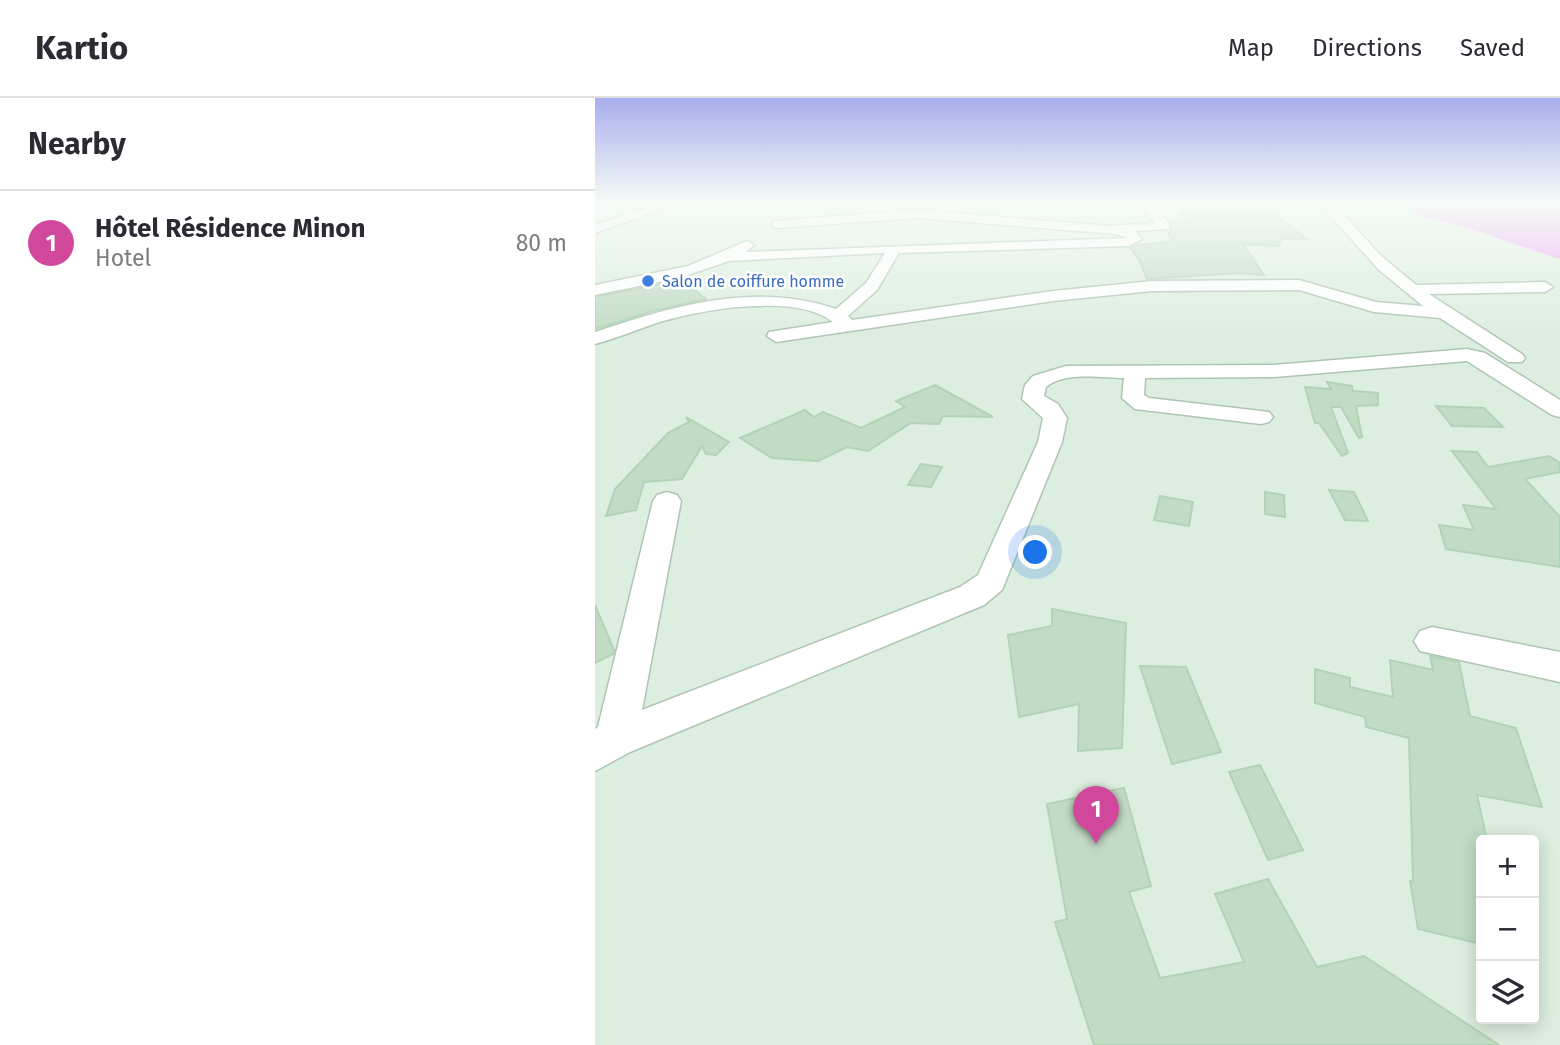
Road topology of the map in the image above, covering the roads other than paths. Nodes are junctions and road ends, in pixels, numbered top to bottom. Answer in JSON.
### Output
{"nodes":[{"id":1,"x":743,"y":247,"type":"edge"},
{"id":2,"x":1027,"y":247,"type":"edge"},
{"id":3,"x":1367,"y":247,"type":"edge"},
{"id":4,"x":992,"y":249,"type":"joint"},
{"id":5,"x":894,"y":250,"type":"junction"},
{"id":6,"x":730,"y":257,"type":"junction"},
{"id":7,"x":693,"y":269,"type":"junction"},
{"id":8,"x":1545,"y":287,"type":"dead end"},
{"id":9,"x":595,"y":290,"type":"edge"},
{"id":10,"x":1412,"y":290,"type":"junction"},
{"id":11,"x":721,"y":294,"type":"junction"},
{"id":12,"x":1447,"y":313,"type":"junction"},
{"id":13,"x":844,"y":320,"type":"junction"},
{"id":14,"x":776,"y":335,"type":"dead end"},
{"id":15,"x":595,"y":338,"type":"edge"},
{"id":16,"x":1534,"y":370,"type":"dead end"},
{"id":17,"x":1135,"y":372,"type":"junction"},
{"id":18,"x":1560,"y":410,"type":"edge"},
{"id":19,"x":1261,"y":417,"type":"dead end"},
{"id":20,"x":667,"y":501,"type":"dead end"},
{"id":21,"x":1432,"y":641,"type":"dead end"},
{"id":22,"x":1560,"y":667,"type":"edge"},
{"id":23,"x":606,"y":745,"type":"edge"}],
"edges":[{"from":1,"to":6,"type":"street"},
{"from":2,"to":4,"type":"street"},
{"from":3,"to":10,"type":"street"},
{"from":4,"to":5,"type":"street"},
{"from":5,"to":6,"type":"street"},
{"from":5,"to":13,"type":"street"},
{"from":6,"to":7,"type":"street"},
{"from":7,"to":9,"type":"street"},
{"from":7,"to":11,"type":"street"},
{"from":8,"to":10,"type":"street"},
{"from":10,"to":12,"type":"street"},
{"from":11,"to":13,"type":"street"},
{"from":11,"to":15,"type":"street"},
{"from":12,"to":13,"type":"street"},
{"from":12,"to":16,"type":"street"},
{"from":13,"to":14,"type":"street"},
{"from":17,"to":18,"type":"street"},
{"from":17,"to":19,"type":"street"},
{"from":17,"to":23,"type":"street"},
{"from":20,"to":23,"type":"street"},
{"from":21,"to":22,"type":"street"}]}
